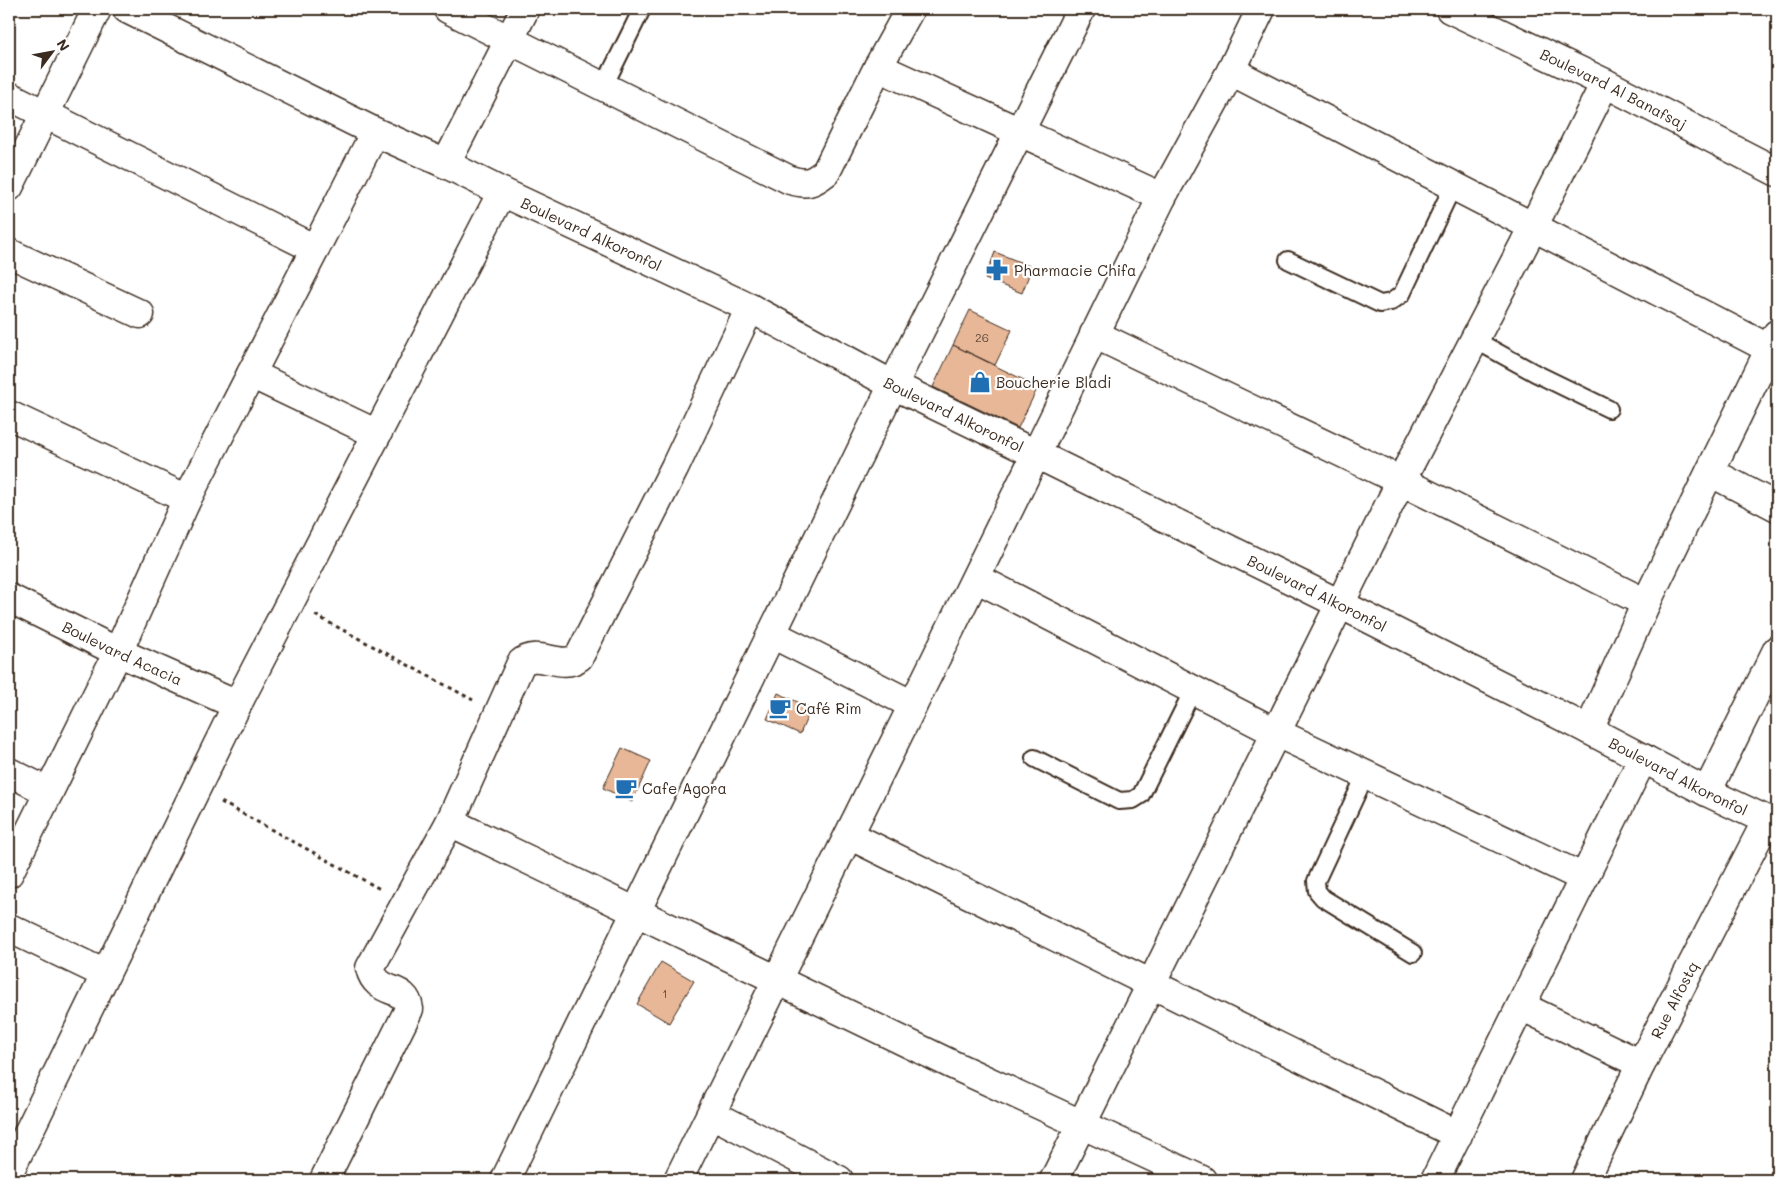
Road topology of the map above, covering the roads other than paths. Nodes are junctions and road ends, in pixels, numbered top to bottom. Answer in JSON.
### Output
{"nodes":[{"id":1,"x":97,"y":9,"type":"edge"},
{"id":2,"x":448,"y":9,"type":"edge"},
{"id":3,"x":526,"y":9,"type":"edge"},
{"id":4,"x":642,"y":9,"type":"edge"},
{"id":5,"x":910,"y":9,"type":"edge"},
{"id":6,"x":1082,"y":9,"type":"edge"},
{"id":7,"x":1261,"y":9,"type":"edge"},
{"id":8,"x":1450,"y":9,"type":"edge"},
{"id":9,"x":141,"y":12,"type":"edge"},
{"id":10,"x":510,"y":39,"type":"junction"},
{"id":11,"x":878,"y":67,"type":"junction"},
{"id":12,"x":1231,"y":71,"type":"junction"},
{"id":13,"x":1605,"y":83,"type":"junction"},
{"id":14,"x":604,"y":86,"type":"junction"},
{"id":15,"x":9,"y":96,"type":"edge"},
{"id":16,"x":45,"y":114,"type":"junction"},
{"id":17,"x":374,"y":132,"type":"junction"},
{"id":18,"x":1019,"y":133,"type":"junction"},
{"id":19,"x":446,"y":164,"type":"junction"},
{"id":20,"x":1777,"y":172,"type":"edge"},
{"id":21,"x":1453,"y":186,"type":"junction"},
{"id":22,"x":9,"y":187,"type":"edge"},
{"id":23,"x":502,"y":192,"type":"junction"},
{"id":24,"x":1162,"y":197,"type":"junction"},
{"id":25,"x":1533,"y":227,"type":"junction"},
{"id":26,"x":315,"y":249,"type":"junction"},
{"id":27,"x":9,"y":253,"type":"edge"},
{"id":28,"x":1288,"y":260,"type":"dead end"},
{"id":29,"x":750,"y":308,"type":"junction"},
{"id":30,"x":140,"y":314,"type":"dead end"},
{"id":31,"x":1094,"y":334,"type":"junction"},
{"id":32,"x":1475,"y":340,"type":"junction"},
{"id":33,"x":1774,"y":342,"type":"edge"},
{"id":34,"x":250,"y":374,"type":"junction"},
{"id":35,"x":893,"y":385,"type":"junction"},
{"id":36,"x":1609,"y":409,"type":"dead end"},
{"id":37,"x":9,"y":415,"type":"edge"},
{"id":38,"x":377,"y":434,"type":"junction"},
{"id":39,"x":1036,"y":454,"type":"junction"},
{"id":40,"x":1710,"y":472,"type":"junction"},
{"id":41,"x":1401,"y":481,"type":"junction"},
{"id":42,"x":187,"y":499,"type":"junction"},
{"id":43,"x":1777,"y":507,"type":"edge"},
{"id":44,"x":976,"y":578,"type":"junction"},
{"id":45,"x":9,"y":598,"type":"edge"},
{"id":46,"x":1646,"y":603,"type":"junction"},
{"id":47,"x":1340,"y":604,"type":"junction"},
{"id":48,"x":772,"y":634,"type":"junction"},
{"id":49,"x":1777,"y":650,"type":"edge"},
{"id":50,"x":118,"y":652,"type":"junction"},
{"id":51,"x":1193,"y":690,"type":"junction"},
{"id":52,"x":237,"y":705,"type":"junction"},
{"id":53,"x":913,"y":706,"type":"junction"},
{"id":54,"x":1589,"y":730,"type":"junction"},
{"id":55,"x":1277,"y":733,"type":"junction"},
{"id":56,"x":1034,"y":758,"type":"dead end"},
{"id":57,"x":1643,"y":758,"type":"junction"},
{"id":58,"x":9,"y":772,"type":"edge"},
{"id":59,"x":1365,"y":776,"type":"junction"},
{"id":60,"x":50,"y":792,"type":"junction"},
{"id":61,"x":1707,"y":792,"type":"junction"},
{"id":62,"x":450,"y":822,"type":"junction"},
{"id":63,"x":1772,"y":823,"type":"edge"},
{"id":64,"x":849,"y":835,"type":"junction"},
{"id":65,"x":9,"y":873,"type":"edge"},
{"id":66,"x":1584,"y":878,"type":"junction"},
{"id":67,"x":635,"y":913,"type":"junction"},
{"id":68,"x":9,"y":928,"type":"edge"},
{"id":69,"x":1413,"y":953,"type":"dead end"},
{"id":70,"x":105,"y":974,"type":"junction"},
{"id":71,"x":778,"y":980,"type":"junction"},
{"id":72,"x":1152,"y":985,"type":"junction"},
{"id":73,"x":1521,"y":1006,"type":"junction"},
{"id":74,"x":1641,"y":1064,"type":"junction"},
{"id":75,"x":712,"y":1114,"type":"junction"},
{"id":76,"x":1082,"y":1124,"type":"junction"},
{"id":77,"x":1458,"y":1135,"type":"junction"},
{"id":78,"x":9,"y":1172,"type":"edge"},
{"id":79,"x":515,"y":1177,"type":"edge"},
{"id":80,"x":324,"y":1180,"type":"edge"},
{"id":81,"x":678,"y":1180,"type":"edge"},
{"id":82,"x":839,"y":1180,"type":"edge"},
{"id":83,"x":1054,"y":1180,"type":"edge"},
{"id":84,"x":1202,"y":1180,"type":"edge"},
{"id":85,"x":1435,"y":1180,"type":"edge"},
{"id":86,"x":1585,"y":1180,"type":"edge"}],
"edges":[{"from":1,"to":16,"type":"street"},
{"from":2,"to":10,"type":"street"},
{"from":3,"to":10,"type":"street"},
{"from":4,"to":14,"type":"lane"},
{"from":5,"to":11,"type":"street"},
{"from":6,"to":18,"type":"street"},
{"from":7,"to":12,"type":"street"},
{"from":8,"to":13,"type":"street","name":"Boulevard Al Banafsaj"},
{"from":9,"to":17,"type":"street","name":"Boulevard Alkoronfol"},
{"from":10,"to":14,"type":"street"},
{"from":10,"to":19,"type":"street"},
{"from":11,"to":14,"type":"street"},
{"from":11,"to":18,"type":"street"},
{"from":12,"to":21,"type":"street"},
{"from":12,"to":24,"type":"street"},
{"from":13,"to":20,"type":"street","name":"Boulevard Al Banafsaj"},
{"from":13,"to":25,"type":"street"},
{"from":15,"to":16,"type":"street"},
{"from":16,"to":22,"type":"street"},
{"from":16,"to":26,"type":"street"},
{"from":17,"to":19,"type":"street","name":"Boulevard Alkoronfol"},
{"from":17,"to":26,"type":"street"},
{"from":18,"to":24,"type":"street"},
{"from":18,"to":35,"type":"street"},
{"from":19,"to":23,"type":"street","name":"Boulevard Alkoronfol"},
{"from":21,"to":25,"type":"street"},
{"from":21,"to":28,"type":"lane"},
{"from":23,"to":29,"type":"street","name":"Boulevard Alkoronfol"},
{"from":23,"to":38,"type":"street"},
{"from":24,"to":31,"type":"street"},
{"from":25,"to":32,"type":"street"},
{"from":25,"to":33,"type":"street"},
{"from":26,"to":34,"type":"street"},
{"from":27,"to":30,"type":"street"},
{"from":29,"to":35,"type":"street","name":"Boulevard Alkoronfol"},
{"from":29,"to":62,"type":"street"},
{"from":31,"to":39,"type":"street"},
{"from":31,"to":41,"type":"street"},
{"from":32,"to":36,"type":"lane"},
{"from":32,"to":41,"type":"street"},
{"from":33,"to":40,"type":"street"},
{"from":34,"to":38,"type":"street"},
{"from":34,"to":42,"type":"street"},
{"from":35,"to":39,"type":"street","name":"Boulevard Alkoronfol"},
{"from":35,"to":48,"type":"street"},
{"from":37,"to":42,"type":"street"},
{"from":38,"to":52,"type":"street"},
{"from":39,"to":44,"type":"street"},
{"from":39,"to":47,"type":"street","name":"Boulevard Alkoronfol"},
{"from":40,"to":43,"type":"street"},
{"from":40,"to":46,"type":"street"},
{"from":41,"to":46,"type":"street"},
{"from":41,"to":47,"type":"street"},
{"from":42,"to":50,"type":"street"},
{"from":44,"to":51,"type":"street"},
{"from":44,"to":53,"type":"street"},
{"from":45,"to":50,"type":"street","name":"Boulevard Acacia"},
{"from":46,"to":54,"type":"street"},
{"from":47,"to":54,"type":"street","name":"Boulevard Alkoronfol"},
{"from":47,"to":55,"type":"street"},
{"from":48,"to":53,"type":"street"},
{"from":48,"to":67,"type":"street"},
{"from":49,"to":61,"type":"street"},
{"from":50,"to":52,"type":"street","name":"Boulevard Acacia"},
{"from":50,"to":60,"type":"street"},
{"from":51,"to":55,"type":"street"},
{"from":51,"to":56,"type":"lane"},
{"from":52,"to":70,"type":"street"},
{"from":53,"to":64,"type":"street"},
{"from":54,"to":57,"type":"street","name":"Boulevard Alkoronfol"},
{"from":55,"to":59,"type":"street"},
{"from":55,"to":72,"type":"street"},
{"from":57,"to":61,"type":"street","name":"Boulevard Alkoronfol"},
{"from":57,"to":66,"type":"street"},
{"from":58,"to":60,"type":"street"},
{"from":59,"to":66,"type":"street"},
{"from":59,"to":69,"type":"lane"},
{"from":60,"to":65,"type":"street"},
{"from":61,"to":63,"type":"street","name":"Boulevard Alkoronfol"},
{"from":62,"to":67,"type":"street"},
{"from":62,"to":80,"type":"street"},
{"from":63,"to":74,"type":"street","name":"Rue Alfostq"},
{"from":64,"to":71,"type":"street"},
{"from":64,"to":72,"type":"street"},
{"from":66,"to":73,"type":"street"},
{"from":67,"to":71,"type":"street"},
{"from":67,"to":79,"type":"street"},
{"from":68,"to":70,"type":"street"},
{"from":70,"to":78,"type":"street"},
{"from":71,"to":75,"type":"street"},
{"from":71,"to":76,"type":"street"},
{"from":72,"to":76,"type":"street"},
{"from":72,"to":77,"type":"street"},
{"from":73,"to":74,"type":"street"},
{"from":73,"to":77,"type":"street"},
{"from":74,"to":86,"type":"street","name":"Rue Alfostq"},
{"from":75,"to":81,"type":"street"},
{"from":75,"to":82,"type":"street"},
{"from":76,"to":83,"type":"street"},
{"from":76,"to":84,"type":"street"},
{"from":77,"to":85,"type":"street"}]}
